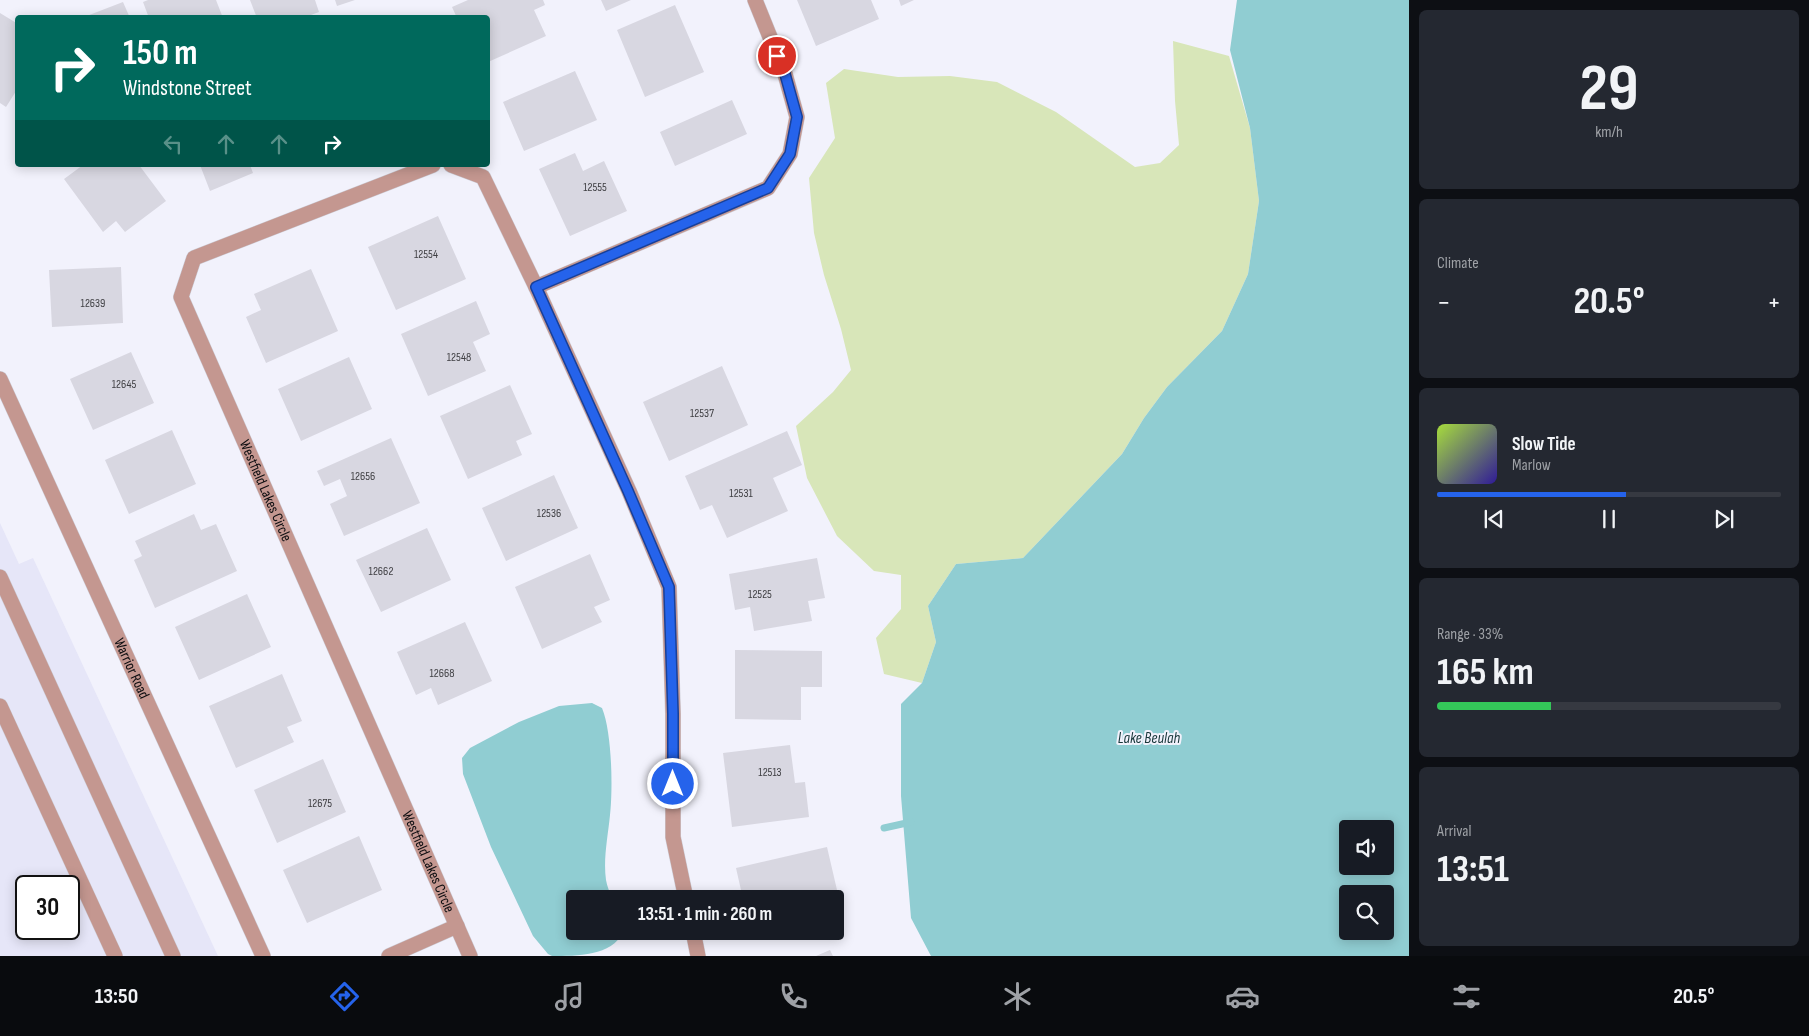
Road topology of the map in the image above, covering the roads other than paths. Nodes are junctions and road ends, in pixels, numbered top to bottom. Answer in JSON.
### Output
{"nodes":[{"id":1,"x":755,"y":0,"type":"edge"},
{"id":2,"x":428,"y":167,"type":"edge"},
{"id":3,"x":456,"y":167,"type":"edge"},
{"id":4,"x":536,"y":287,"type":"junction"},
{"id":5,"x":0,"y":379,"type":"edge"},
{"id":6,"x":0,"y":577,"type":"edge"},
{"id":7,"x":0,"y":706,"type":"edge"},
{"id":8,"x":684,"y":890,"type":"edge"},
{"id":9,"x":456,"y":926,"type":"junction"},
{"id":10,"x":694,"y":940,"type":"edge"},
{"id":11,"x":115,"y":956,"type":"edge"},
{"id":12,"x":173,"y":956,"type":"edge"},
{"id":13,"x":263,"y":956,"type":"edge"},
{"id":14,"x":389,"y":956,"type":"edge"},
{"id":15,"x":470,"y":956,"type":"edge"},
{"id":16,"x":698,"y":956,"type":"edge"}],
"edges":[{"from":1,"to":4,"type":"street"},
{"from":2,"to":9,"type":"street","name":"Westfield Lakes Circle"},
{"from":3,"to":4,"type":"street"},
{"from":4,"to":8,"type":"street"},
{"from":5,"to":13,"type":"street","name":"Warrior Road"},
{"from":6,"to":12,"type":"street"},
{"from":7,"to":11,"type":"street"},
{"from":9,"to":14,"type":"street"},
{"from":9,"to":15,"type":"street","name":"Westfield Lakes Circle"},
{"from":10,"to":16,"type":"street"}]}
